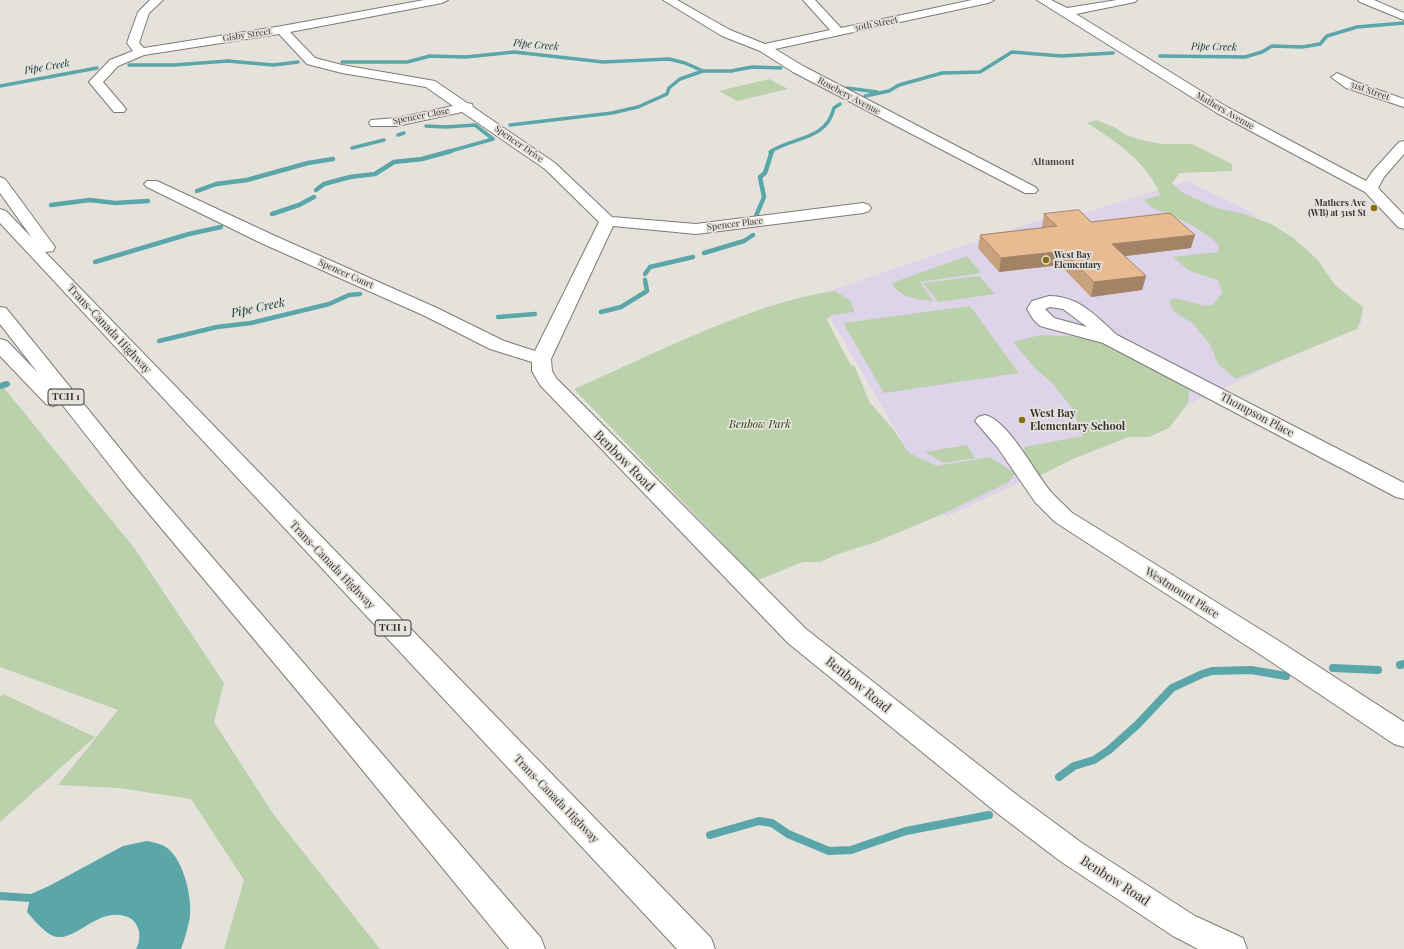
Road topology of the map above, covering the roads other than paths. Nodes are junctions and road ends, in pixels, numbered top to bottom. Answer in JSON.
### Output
{"nodes":[{"id":1,"x":157,"y":0,"type":"edge"},
{"id":2,"x":442,"y":0,"type":"edge"},
{"id":3,"x":669,"y":0,"type":"edge"},
{"id":4,"x":809,"y":0,"type":"edge"},
{"id":5,"x":988,"y":0,"type":"edge"},
{"id":6,"x":1043,"y":0,"type":"edge"},
{"id":7,"x":1131,"y":0,"type":"edge"},
{"id":8,"x":1364,"y":0,"type":"edge"},
{"id":9,"x":428,"y":1,"type":"edge"},
{"id":10,"x":1065,"y":12,"type":"junction"},
{"id":11,"x":1404,"y":17,"type":"edge"},
{"id":12,"x":282,"y":30,"type":"junction"},
{"id":13,"x":838,"y":32,"type":"junction"},
{"id":14,"x":764,"y":48,"type":"junction"},
{"id":15,"x":141,"y":52,"type":"junction"},
{"id":16,"x":1338,"y":77,"type":"dead end"},
{"id":17,"x":1404,"y":103,"type":"edge"},
{"id":18,"x":467,"y":107,"type":"junction"},
{"id":19,"x":118,"y":109,"type":"dead end"},
{"id":20,"x":376,"y":124,"type":"dead end"},
{"id":21,"x":1404,"y":145,"type":"edge"},
{"id":22,"x":0,"y":182,"type":"edge"},
{"id":23,"x":152,"y":184,"type":"dead end"},
{"id":24,"x":1370,"y":189,"type":"junction"},
{"id":25,"x":1030,"y":190,"type":"dead end"},
{"id":26,"x":863,"y":208,"type":"dead end"},
{"id":27,"x":0,"y":214,"type":"edge"},
{"id":28,"x":607,"y":221,"type":"junction"},
{"id":29,"x":1404,"y":224,"type":"edge"},
{"id":30,"x":87,"y":306,"type":"junction"},
{"id":31,"x":0,"y":312,"type":"edge"},
{"id":32,"x":1110,"y":339,"type":"dead end"},
{"id":33,"x":0,"y":345,"type":"edge"},
{"id":34,"x":541,"y":359,"type":"junction"},
{"id":35,"x":985,"y":421,"type":"dead end"},
{"id":36,"x":134,"y":481,"type":"junction"},
{"id":37,"x":1404,"y":492,"type":"edge"},
{"id":38,"x":1404,"y":736,"type":"edge"},
{"id":39,"x":529,"y":949,"type":"edge"},
{"id":40,"x":699,"y":949,"type":"edge"},
{"id":41,"x":1231,"y":949,"type":"edge"}],
"edges":[{"from":1,"to":15,"type":"main road"},
{"from":2,"to":9,"type":"main road","name":"Gisby Street"},
{"from":3,"to":14,"type":"main road","name":"Rosebery Avenue"},
{"from":4,"to":13,"type":"main road"},
{"from":5,"to":13,"type":"main road","name":"30th Street"},
{"from":6,"to":10,"type":"main road","name":"Mathers Avenue"},
{"from":7,"to":10,"type":"main road"},
{"from":8,"to":11,"type":"main road"},
{"from":9,"to":12,"type":"main road","name":"Gisby Street"},
{"from":10,"to":24,"type":"main road","name":"Mathers Avenue"},
{"from":12,"to":15,"type":"main road","name":"Gisby Street"},
{"from":12,"to":18,"type":"main road","name":"Spencer Drive"},
{"from":13,"to":14,"type":"main road","name":"30th Street"},
{"from":14,"to":25,"type":"main road","name":"Rosebery Avenue"},
{"from":15,"to":19,"type":"main road","name":"Gisby Street"},
{"from":16,"to":17,"type":"main road","name":"31st Street"},
{"from":18,"to":20,"type":"main road","name":"Spencer Close"},
{"from":18,"to":28,"type":"main road","name":"Spencer Drive"},
{"from":21,"to":24,"type":"main road"},
{"from":22,"to":30,"type":"main road"},
{"from":23,"to":34,"type":"main road","name":"Spencer Court"},
{"from":24,"to":29,"type":"main road","name":"Mathers Avenue"},
{"from":26,"to":28,"type":"main road","name":"Spencer Place"},
{"from":27,"to":30,"type":"main road","name":"Trans-Canada Highway","number":"TCH 1"},
{"from":28,"to":34,"type":"main road"},
{"from":30,"to":40,"type":"main road","name":"Trans-Canada Highway","number":"TCH 1"},
{"from":31,"to":36,"type":"main road","number":"TCH 1"},
{"from":32,"to":37,"type":"main road","name":"Thompson Place"},
{"from":33,"to":36,"type":"main road"},
{"from":34,"to":41,"type":"main road","name":"Benbow Road"},
{"from":35,"to":38,"type":"main road","name":"Westmount Place"},
{"from":36,"to":39,"type":"main road","number":"TCH 1"}]}
